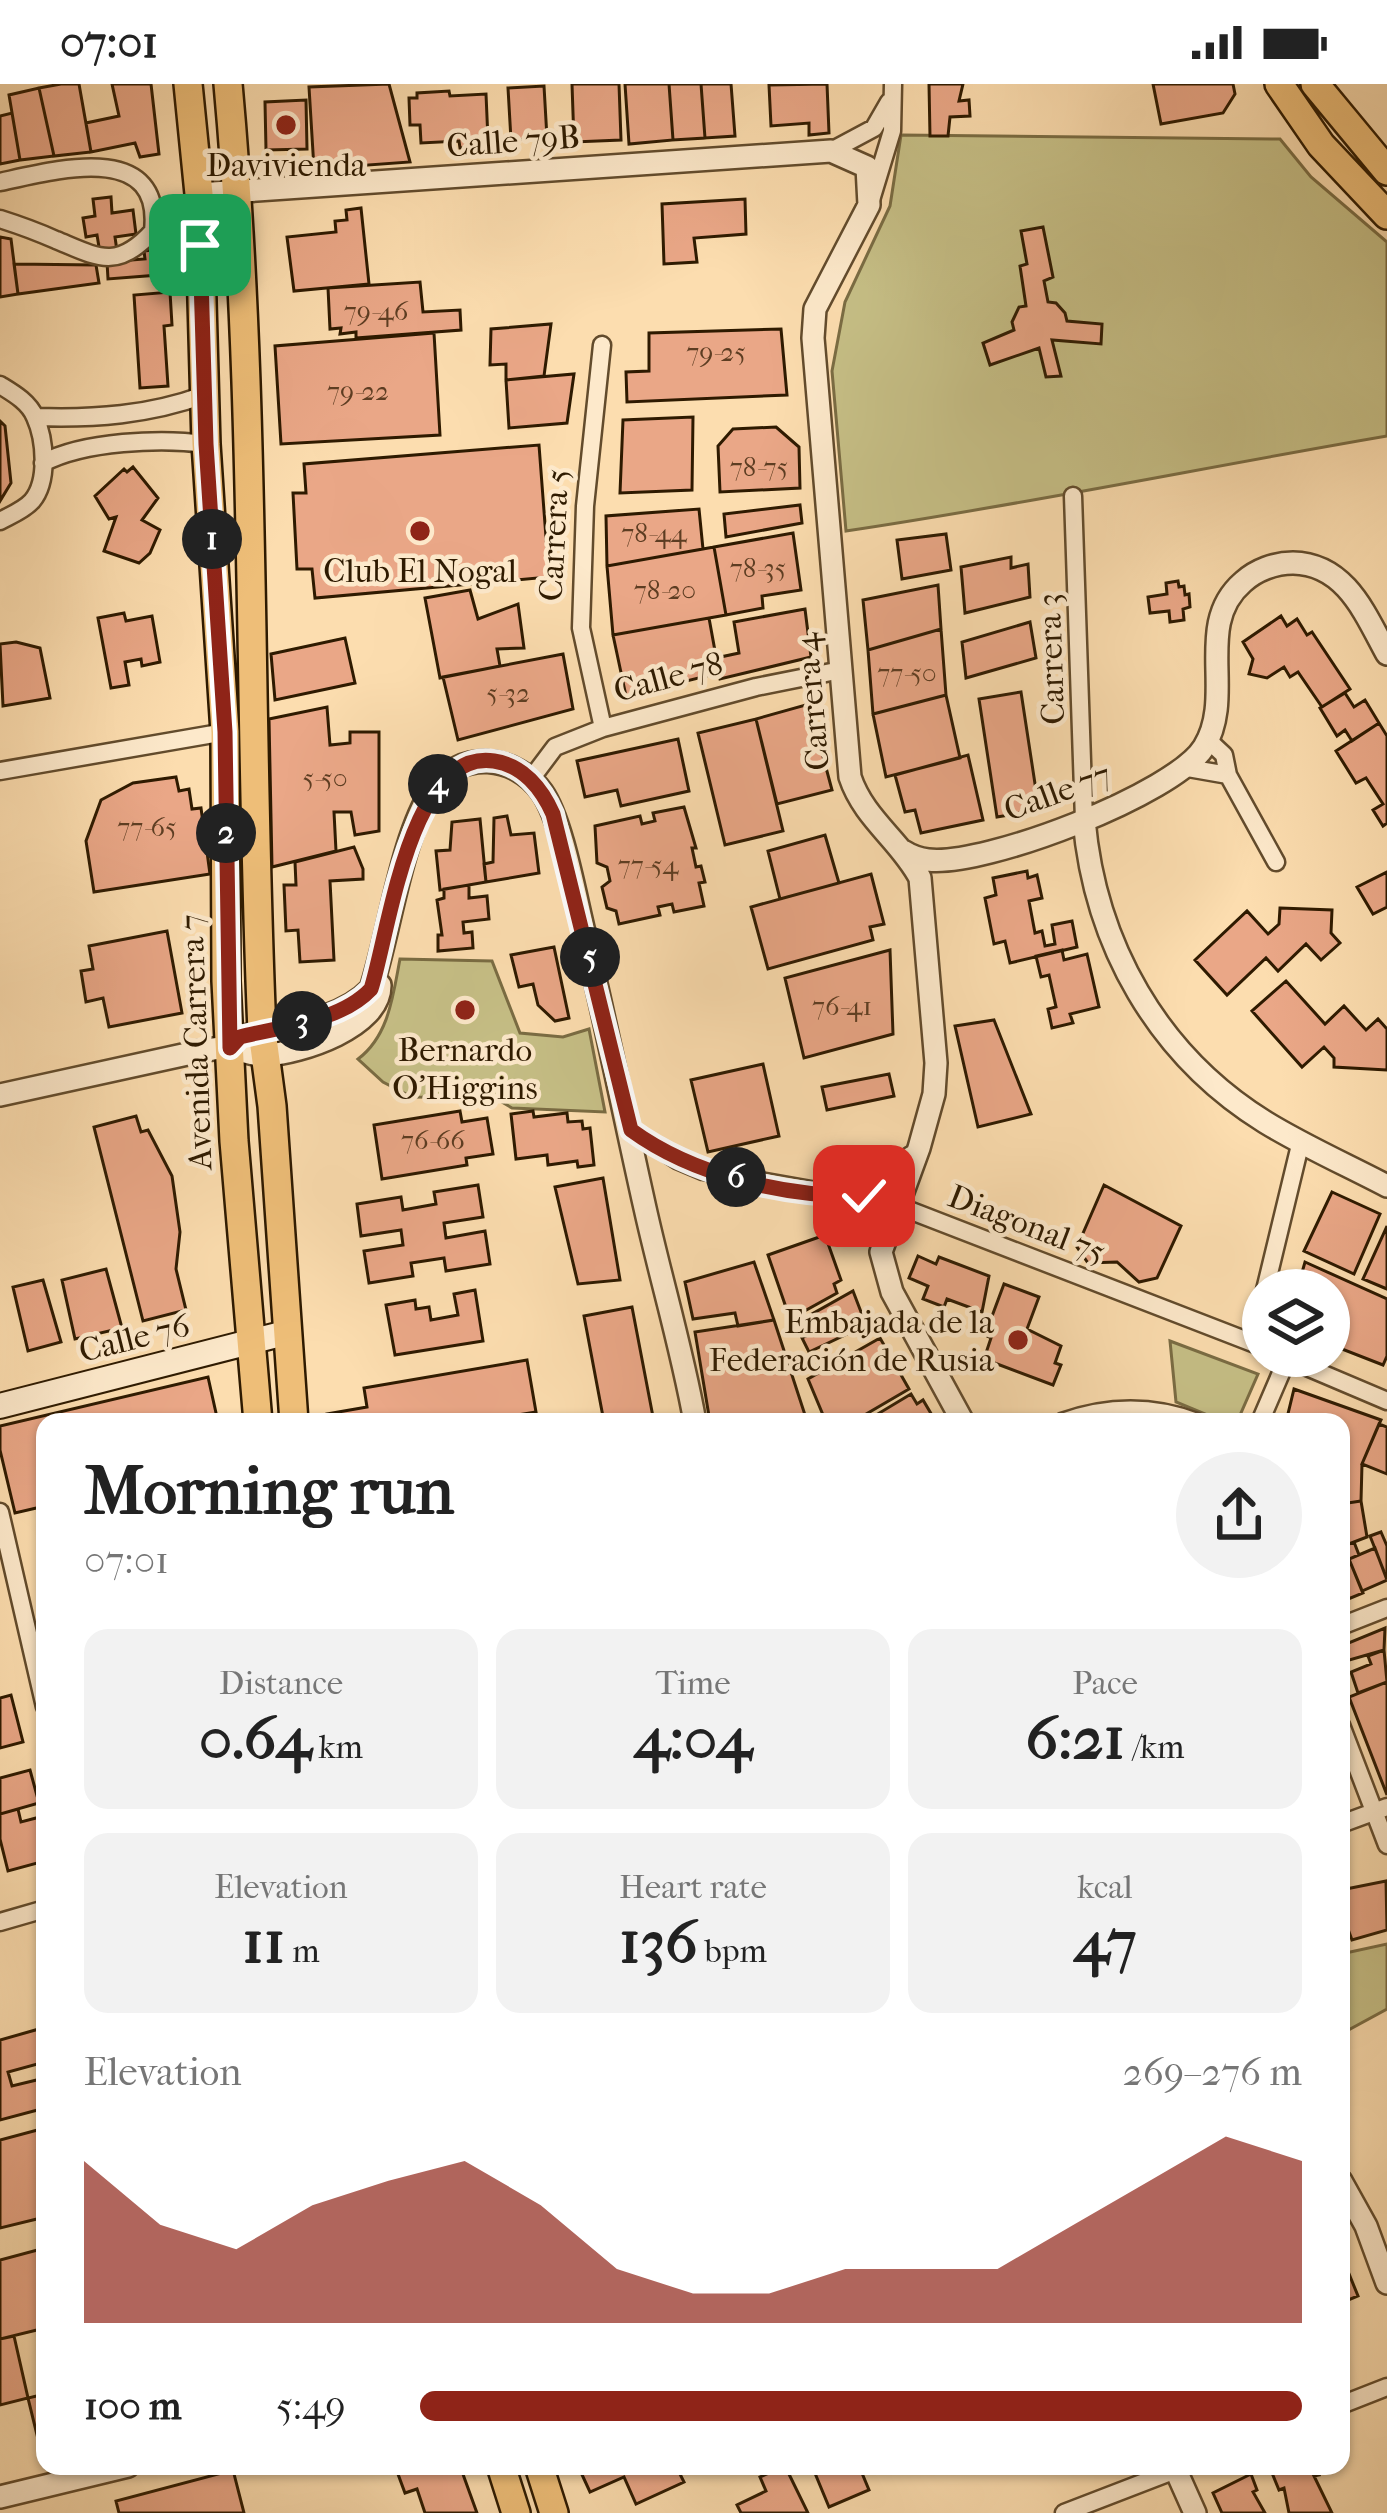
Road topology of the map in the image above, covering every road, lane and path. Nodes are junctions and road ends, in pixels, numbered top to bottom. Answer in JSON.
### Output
{"nodes":[{"id":1,"x":188,"y":84,"type":"edge"},
{"id":2,"x":228,"y":84,"type":"edge"},
{"id":3,"x":1279,"y":84,"type":"edge"},
{"id":4,"x":1315,"y":84,"type":"edge"},
{"id":5,"x":893,"y":87,"type":"edge"},
{"id":6,"x":832,"y":151,"type":"junction"},
{"id":7,"x":1387,"y":170,"type":"edge"},
{"id":8,"x":0,"y":182,"type":"edge"},
{"id":9,"x":238,"y":191,"type":"junction"},
{"id":10,"x":199,"y":194,"type":"junction"},
{"id":11,"x":869,"y":205,"type":"junction"},
{"id":12,"x":1387,"y":215,"type":"edge"},
{"id":13,"x":0,"y":219,"type":"edge"},
{"id":14,"x":602,"y":345,"type":"dead end"},
{"id":15,"x":0,"y":385,"type":"edge"},
{"id":16,"x":204,"y":395,"type":"junction"},
{"id":17,"x":36,"y":417,"type":"junction"},
{"id":18,"x":206,"y":444,"type":"junction"},
{"id":19,"x":44,"y":463,"type":"junction"},
{"id":20,"x":1072,"y":496,"type":"dead end"},
{"id":21,"x":0,"y":521,"type":"edge"},
{"id":22,"x":1387,"y":654,"type":"edge"},
{"id":23,"x":841,"y":670,"type":"junction"},
{"id":24,"x":603,"y":728,"type":"junction"},
{"id":25,"x":225,"y":732,"type":"junction"},
{"id":26,"x":1208,"y":740,"type":"junction"},
{"id":27,"x":1188,"y":768,"type":"junction"},
{"id":28,"x":0,"y":771,"type":"edge"},
{"id":29,"x":1228,"y":775,"type":"junction"},
{"id":30,"x":531,"y":779,"type":"junction"},
{"id":31,"x":1084,"y":820,"type":"junction"},
{"id":32,"x":900,"y":850,"type":"junction"},
{"id":33,"x":943,"y":860,"type":"junction"},
{"id":34,"x":1276,"y":862,"type":"dead end"},
{"id":35,"x":922,"y":890,"type":"junction"},
{"id":36,"x":263,"y":1044,"type":"junction"},
{"id":37,"x":230,"y":1048,"type":"junction"},
{"id":38,"x":0,"y":1094,"type":"edge"},
{"id":39,"x":631,"y":1130,"type":"junction"},
{"id":40,"x":1300,"y":1141,"type":"junction"},
{"id":41,"x":920,"y":1148,"type":"junction"},
{"id":42,"x":1387,"y":1186,"type":"edge"},
{"id":43,"x":834,"y":1196,"type":"junction"},
{"id":44,"x":896,"y":1204,"type":"junction"},
{"id":45,"x":1270,"y":1269,"type":"edge"},
{"id":46,"x":285,"y":1333,"type":"junction"},
{"id":47,"x":1242,"y":1339,"type":"edge"},
{"id":48,"x":251,"y":1341,"type":"junction"},
{"id":49,"x":1277,"y":1377,"type":"edge"},
{"id":50,"x":1330,"y":1377,"type":"edge"},
{"id":51,"x":1387,"y":1401,"type":"edge"},
{"id":52,"x":0,"y":1406,"type":"edge"},
{"id":53,"x":257,"y":1413,"type":"edge"},
{"id":54,"x":293,"y":1413,"type":"edge"},
{"id":55,"x":693,"y":1413,"type":"edge"},
{"id":56,"x":958,"y":1413,"type":"edge"},
{"id":57,"x":1102,"y":1413,"type":"edge"},
{"id":58,"x":1171,"y":1413,"type":"edge"},
{"id":59,"x":1263,"y":1413,"type":"edge"},
{"id":60,"x":0,"y":1512,"type":"edge"},
{"id":61,"x":1387,"y":1608,"type":"edge"},
{"id":62,"x":1350,"y":1622,"type":"edge"},
{"id":63,"x":36,"y":1668,"type":"edge"},
{"id":64,"x":1350,"y":1744,"type":"edge"},
{"id":65,"x":1380,"y":1809,"type":"edge"},
{"id":66,"x":1350,"y":1821,"type":"edge"},
{"id":67,"x":1387,"y":1845,"type":"edge"},
{"id":68,"x":36,"y":1912,"type":"edge"},
{"id":69,"x":0,"y":1922,"type":"edge"},
{"id":70,"x":1350,"y":2197,"type":"edge"},
{"id":71,"x":1387,"y":2283,"type":"edge"},
{"id":72,"x":1387,"y":2387,"type":"edge"},
{"id":73,"x":1350,"y":2401,"type":"edge"},
{"id":74,"x":91,"y":2475,"type":"edge"},
{"id":75,"x":504,"y":2475,"type":"edge"},
{"id":76,"x":542,"y":2475,"type":"edge"},
{"id":77,"x":1159,"y":2475,"type":"edge"},
{"id":78,"x":1182,"y":2475,"type":"edge"},
{"id":79,"x":0,"y":2497,"type":"edge"},
{"id":80,"x":516,"y":2513,"type":"edge"},
{"id":81,"x":554,"y":2513,"type":"edge"},
{"id":82,"x":1064,"y":2513,"type":"edge"},
{"id":83,"x":1195,"y":2513,"type":"edge"}],
"edges":[{"from":1,"to":10,"type":"main road","name":"Avenida Carrera 7"},
{"from":2,"to":9,"type":"main road","name":"Avenida Carrera 7"},
{"from":3,"to":12,"type":"main road"},
{"from":4,"to":7,"type":"main road"},
{"from":5,"to":6,"type":"street"},
{"from":5,"to":11,"type":"street","name":"Carrera 4"},
{"from":6,"to":9,"type":"street","name":"Calle 79B"},
{"from":6,"to":11,"type":"street"},
{"from":8,"to":13,"type":"street"},
{"from":9,"to":10,"type":"street","name":"Calle 79B"},
{"from":9,"to":36,"type":"main road","name":"Avenida Carrera 7"},
{"from":10,"to":16,"type":"main road","name":"Avenida Carrera 7"},
{"from":11,"to":23,"type":"street","name":"Carrera 4"},
{"from":14,"to":24,"type":"street","name":"Carrera 5"},
{"from":15,"to":17,"type":"street"},
{"from":16,"to":17,"type":"street"},
{"from":16,"to":18,"type":"main road","name":"Avenida Carrera 7"},
{"from":17,"to":19,"type":"street"},
{"from":18,"to":19,"type":"street"},
{"from":18,"to":25,"type":"main road","name":"Avenida Carrera 7"},
{"from":19,"to":21,"type":"street"},
{"from":20,"to":31,"type":"street","name":"Carrera 3"},
{"from":22,"to":26,"type":"street"},
{"from":23,"to":24,"type":"street","name":"Calle 78"},
{"from":23,"to":32,"type":"street","name":"Carrera 4"},
{"from":24,"to":30,"type":"street","name":"Calle 78"},
{"from":25,"to":28,"type":"street"},
{"from":25,"to":37,"type":"main road","name":"Avenida Carrera 7"},
{"from":26,"to":27,"type":"street"},
{"from":26,"to":29,"type":"street"},
{"from":27,"to":29,"type":"street"},
{"from":27,"to":31,"type":"street","name":"Calle 77"},
{"from":29,"to":34,"type":"street"},
{"from":30,"to":36,"type":"street"},
{"from":30,"to":39,"type":"street"},
{"from":31,"to":33,"type":"street","name":"Calle 77"},
{"from":31,"to":40,"type":"street"},
{"from":32,"to":33,"type":"street","name":"Calle 77"},
{"from":32,"to":35,"type":"street","name":"Carrera 4"},
{"from":33,"to":35,"type":"street"},
{"from":35,"to":41,"type":"street","name":"Carrera 4"},
{"from":36,"to":37,"type":"street"},
{"from":36,"to":46,"type":"main road","name":"Avenida Carrera 7"},
{"from":37,"to":38,"type":"street"},
{"from":37,"to":48,"type":"main road","name":"Avenida Carrera 7"},
{"from":39,"to":43,"type":"street","name":"Diagonal 75"},
{"from":39,"to":55,"type":"street"},
{"from":40,"to":42,"type":"street"},
{"from":40,"to":45,"type":"street"},
{"from":41,"to":43,"type":"street"},
{"from":41,"to":44,"type":"street","name":"Carrera 4"},
{"from":43,"to":44,"type":"street","name":"Diagonal 75"},
{"from":44,"to":47,"type":"street","name":"Diagonal 75"},
{"from":44,"to":56,"type":"street","name":"Carrera 4"},
{"from":46,"to":48,"type":"main road","name":"Calle 76"},
{"from":46,"to":54,"type":"main road","name":"Avenida Carrera 7"},
{"from":48,"to":52,"type":"main road","name":"Calle 76"},
{"from":48,"to":53,"type":"main road","name":"Avenida Carrera 7"},
{"from":49,"to":59,"type":"street"},
{"from":50,"to":51,"type":"street"},
{"from":57,"to":58,"type":"street"},
{"from":60,"to":63,"type":"street"},
{"from":61,"to":62,"type":"street"},
{"from":64,"to":65,"type":"street"},
{"from":65,"to":66,"type":"street"},
{"from":65,"to":67,"type":"street"},
{"from":68,"to":69,"type":"street"},
{"from":70,"to":71,"type":"street"},
{"from":72,"to":73,"type":"street"},
{"from":74,"to":79,"type":"street"},
{"from":75,"to":80,"type":"main road"},
{"from":76,"to":81,"type":"main road"},
{"from":77,"to":82,"type":"street"},
{"from":78,"to":83,"type":"street"}]}
